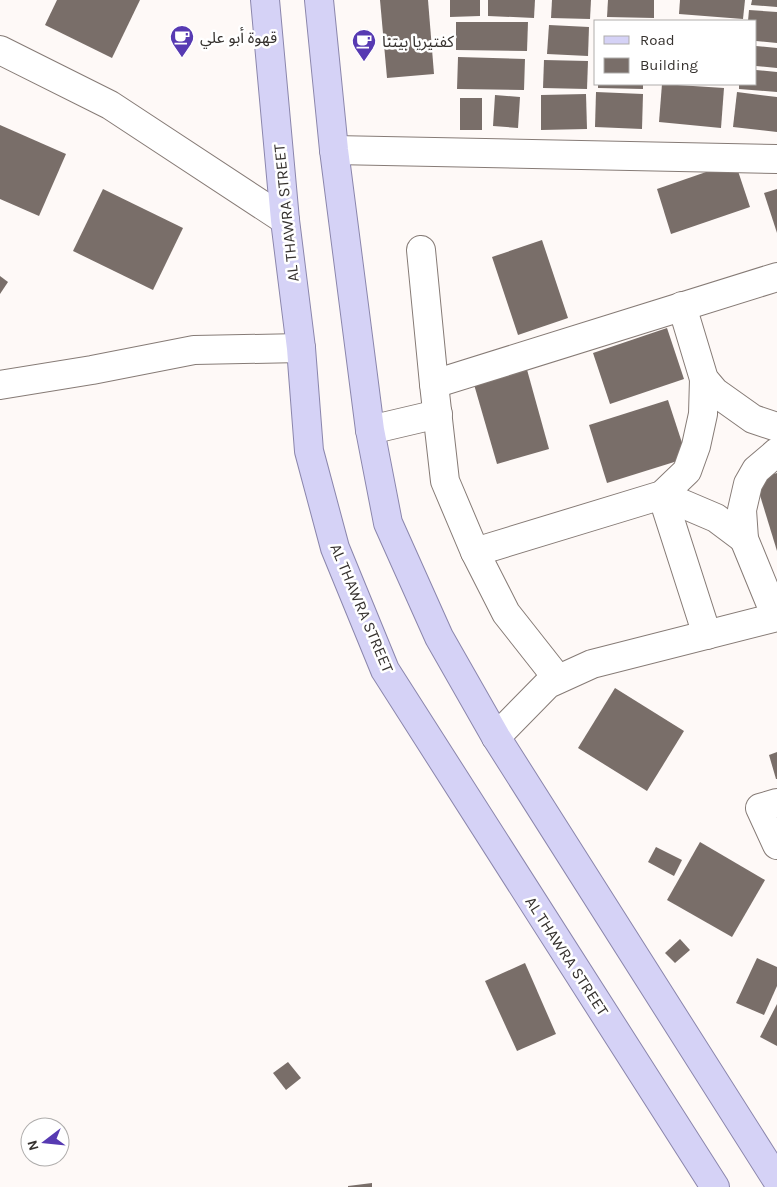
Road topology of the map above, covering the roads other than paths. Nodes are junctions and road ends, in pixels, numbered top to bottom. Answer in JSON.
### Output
{"nodes":[{"id":1,"x":265,"y":0,"type":"edge"},
{"id":2,"x":319,"y":0,"type":"edge"},
{"id":3,"x":0,"y":50,"type":"edge"},
{"id":4,"x":334,"y":150,"type":"junction"},
{"id":5,"x":777,"y":159,"type":"edge"},
{"id":6,"x":285,"y":220,"type":"junction"},
{"id":7,"x":421,"y":250,"type":"dead end"},
{"id":8,"x":777,"y":277,"type":"edge"},
{"id":9,"x":682,"y":306,"type":"junction"},
{"id":10,"x":301,"y":348,"type":"junction"},
{"id":11,"x":704,"y":379,"type":"junction"},
{"id":12,"x":434,"y":384,"type":"junction"},
{"id":13,"x":0,"y":385,"type":"edge"},
{"id":14,"x":438,"y":414,"type":"junction"},
{"id":15,"x":777,"y":427,"type":"edge"},
{"id":16,"x":370,"y":430,"type":"junction"},
{"id":17,"x":777,"y":452,"type":"edge"},
{"id":18,"x":662,"y":495,"type":"junction"},
{"id":19,"x":744,"y":539,"type":"junction"},
{"id":20,"x":475,"y":552,"type":"junction"},
{"id":21,"x":776,"y":617,"type":"edge"},
{"id":22,"x":707,"y":635,"type":"junction"},
{"id":23,"x":558,"y":680,"type":"junction"},
{"id":24,"x":496,"y":737,"type":"junction"},
{"id":25,"x":777,"y":803,"type":"edge"},
{"id":26,"x":777,"y":844,"type":"edge"},
{"id":27,"x":777,"y":1180,"type":"edge"},
{"id":28,"x":715,"y":1187,"type":"edge"}],
"edges":[{"from":1,"to":6,"type":"main road","name":"AL THAWRA STREET"},
{"from":2,"to":4,"type":"main road"},
{"from":3,"to":6,"type":"street"},
{"from":4,"to":5,"type":"street"},
{"from":4,"to":16,"type":"main road"},
{"from":6,"to":10,"type":"main road","name":"AL THAWRA STREET"},
{"from":7,"to":12,"type":"street"},
{"from":8,"to":9,"type":"street"},
{"from":9,"to":11,"type":"street"},
{"from":9,"to":12,"type":"street"},
{"from":10,"to":13,"type":"street"},
{"from":10,"to":28,"type":"main road","name":"AL THAWRA STREET"},
{"from":11,"to":15,"type":"street"},
{"from":11,"to":18,"type":"street"},
{"from":12,"to":14,"type":"street"},
{"from":14,"to":16,"type":"street"},
{"from":14,"to":20,"type":"street"},
{"from":16,"to":24,"type":"main road"},
{"from":17,"to":19,"type":"street"},
{"from":18,"to":19,"type":"street"},
{"from":18,"to":20,"type":"street"},
{"from":18,"to":22,"type":"street"},
{"from":19,"to":21,"type":"street"},
{"from":20,"to":23,"type":"street"},
{"from":21,"to":22,"type":"street"},
{"from":22,"to":23,"type":"street"},
{"from":23,"to":24,"type":"street"},
{"from":24,"to":27,"type":"main road"},
{"from":25,"to":26,"type":"street"}]}
